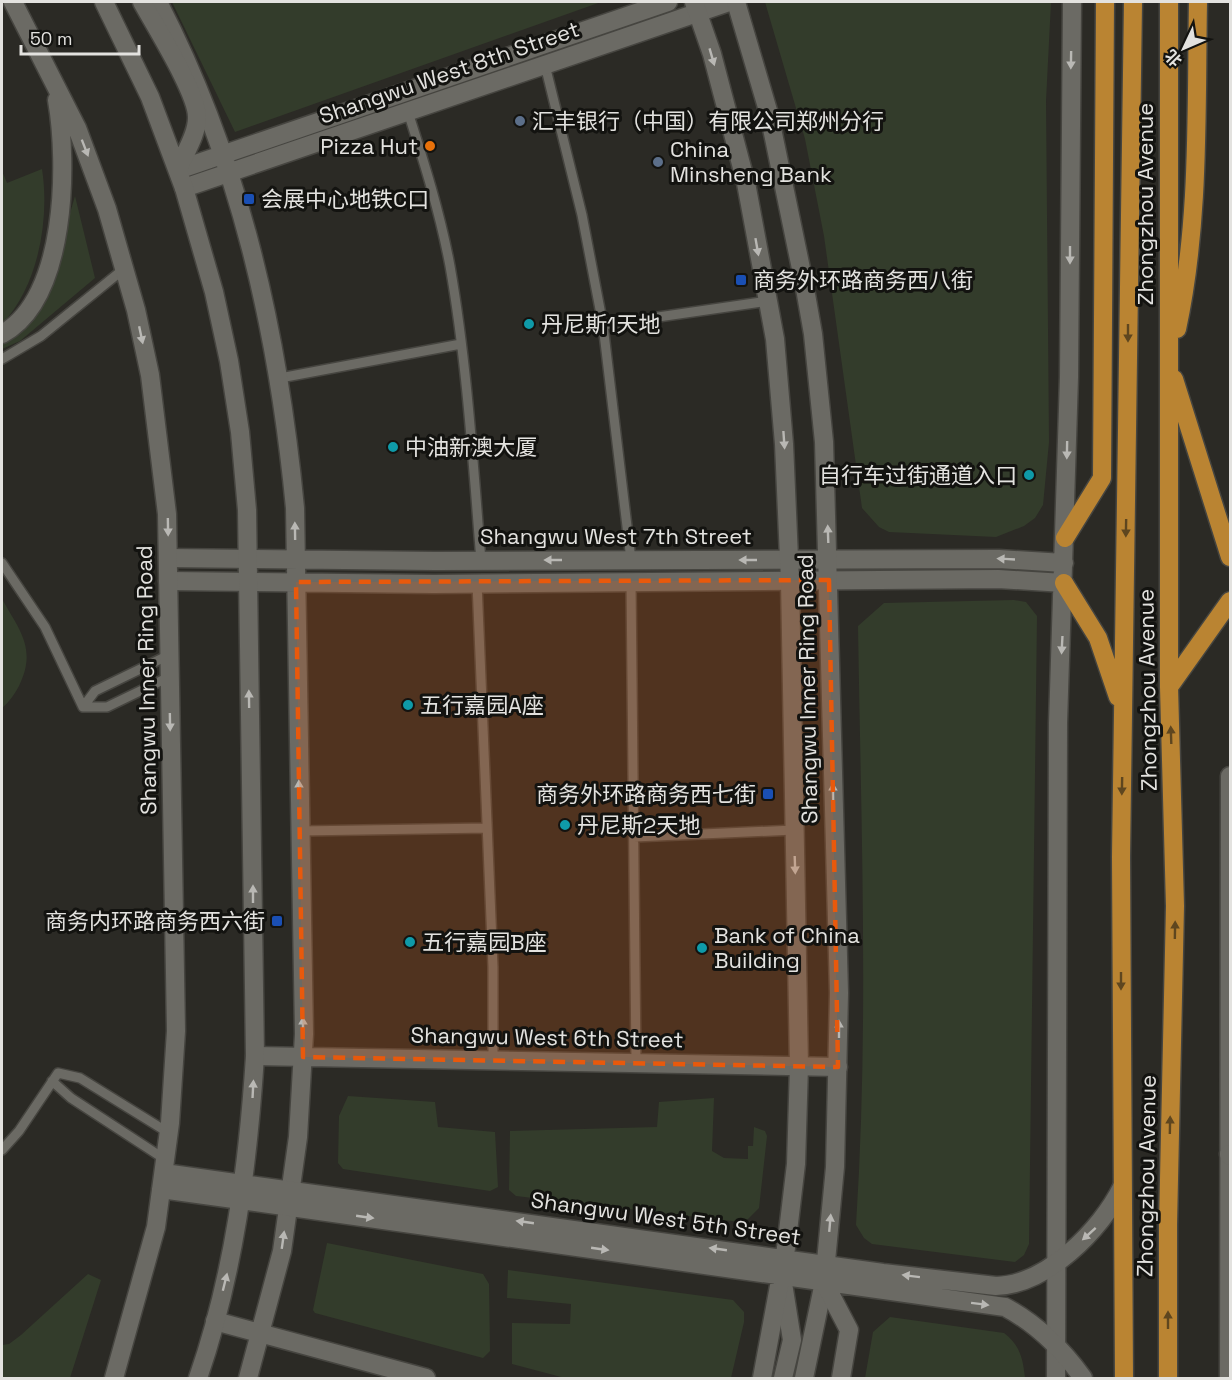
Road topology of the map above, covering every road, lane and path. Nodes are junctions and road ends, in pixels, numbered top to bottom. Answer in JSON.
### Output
{"nodes":[{"id":1,"x":13,"y":2,"type":"edge"},
{"id":2,"x":104,"y":2,"type":"edge"},
{"id":3,"x":142,"y":2,"type":"edge"},
{"id":4,"x":158,"y":2,"type":"edge"},
{"id":5,"x":668,"y":2,"type":"edge"},
{"id":6,"x":729,"y":2,"type":"edge"},
{"id":7,"x":736,"y":2,"type":"edge"},
{"id":8,"x":1072,"y":2,"type":"edge"},
{"id":9,"x":1105,"y":2,"type":"edge"},
{"id":10,"x":1133,"y":2,"type":"edge"},
{"id":11,"x":1169,"y":2,"type":"edge"},
{"id":12,"x":1198,"y":2,"type":"edge"},
{"id":13,"x":696,"y":7,"type":"edge"},
{"id":14,"x":545,"y":65,"type":"junction"},
{"id":15,"x":52,"y":74,"type":"junction"},
{"id":16,"x":408,"y":112,"type":"junction"},
{"id":17,"x":223,"y":154,"type":"junction"},
{"id":18,"x":178,"y":170,"type":"junction"},
{"id":19,"x":230,"y":173,"type":"junction"},
{"id":20,"x":184,"y":189,"type":"junction"},
{"id":21,"x":125,"y":268,"type":"junction"},
{"id":22,"x":768,"y":301,"type":"junction"},
{"id":23,"x":603,"y":325,"type":"junction"},
{"id":24,"x":2,"y":334,"type":"edge"},
{"id":25,"x":461,"y":344,"type":"junction"},
{"id":26,"x":2,"y":359,"type":"edge"},
{"id":27,"x":1169,"y":363,"type":"junction"},
{"id":28,"x":280,"y":378,"type":"junction"},
{"id":29,"x":1065,"y":538,"type":"junction"},
{"id":30,"x":1230,"y":557,"type":"edge"},
{"id":31,"x":168,"y":558,"type":"junction"},
{"id":32,"x":248,"y":559,"type":"junction"},
{"id":33,"x":296,"y":560,"type":"junction"},
{"id":34,"x":631,"y":560,"type":"junction"},
{"id":35,"x":789,"y":560,"type":"junction"},
{"id":36,"x":829,"y":560,"type":"junction"},
{"id":37,"x":481,"y":561,"type":"junction"},
{"id":38,"x":2,"y":563,"type":"edge"},
{"id":39,"x":1064,"y":563,"type":"junction"},
{"id":40,"x":790,"y":580,"type":"junction"},
{"id":41,"x":829,"y":580,"type":"junction"},
{"id":42,"x":168,"y":581,"type":"junction"},
{"id":43,"x":248,"y":582,"type":"junction"},
{"id":44,"x":296,"y":582,"type":"junction"},
{"id":45,"x":631,"y":582,"type":"junction"},
{"id":46,"x":477,"y":583,"type":"junction"},
{"id":47,"x":1064,"y":583,"type":"junction"},
{"id":48,"x":1230,"y":601,"type":"edge"},
{"id":49,"x":169,"y":655,"type":"junction"},
{"id":50,"x":169,"y":677,"type":"junction"},
{"id":51,"x":1169,"y":687,"type":"junction"},
{"id":52,"x":83,"y":707,"type":"junction"},
{"id":53,"x":1123,"y":711,"type":"junction"},
{"id":54,"x":1230,"y":776,"type":"edge"},
{"id":55,"x":487,"y":828,"type":"junction"},
{"id":56,"x":794,"y":830,"type":"junction"},
{"id":57,"x":300,"y":831,"type":"junction"},
{"id":58,"x":634,"y":837,"type":"junction"},
{"id":59,"x":255,"y":1056,"type":"junction"},
{"id":60,"x":303,"y":1057,"type":"junction"},
{"id":61,"x":493,"y":1060,"type":"junction"},
{"id":62,"x":636,"y":1063,"type":"junction"},
{"id":63,"x":799,"y":1066,"type":"junction"},
{"id":64,"x":838,"y":1067,"type":"junction"},
{"id":65,"x":55,"y":1077,"type":"junction"},
{"id":66,"x":169,"y":1133,"type":"junction"},
{"id":67,"x":2,"y":1150,"type":"edge"},
{"id":68,"x":1230,"y":1155,"type":"edge"},
{"id":69,"x":164,"y":1174,"type":"junction"},
{"id":70,"x":1122,"y":1187,"type":"junction"},
{"id":71,"x":242,"y":1192,"type":"junction"},
{"id":72,"x":289,"y":1198,"type":"junction"},
{"id":73,"x":1055,"y":1261,"type":"junction"},
{"id":74,"x":783,"y":1267,"type":"junction"},
{"id":75,"x":825,"y":1273,"type":"junction"},
{"id":76,"x":215,"y":1321,"type":"junction"},
{"id":77,"x":261,"y":1334,"type":"junction"},
{"id":78,"x":1056,"y":1346,"type":"junction"},
{"id":79,"x":114,"y":1378,"type":"edge"},
{"id":80,"x":198,"y":1378,"type":"edge"},
{"id":81,"x":248,"y":1378,"type":"edge"},
{"id":82,"x":426,"y":1378,"type":"edge"},
{"id":83,"x":762,"y":1378,"type":"edge"},
{"id":84,"x":783,"y":1378,"type":"edge"},
{"id":85,"x":804,"y":1378,"type":"edge"},
{"id":86,"x":841,"y":1378,"type":"edge"},
{"id":87,"x":1056,"y":1378,"type":"edge"},
{"id":88,"x":1083,"y":1378,"type":"edge"},
{"id":89,"x":1124,"y":1378,"type":"edge"},
{"id":90,"x":1168,"y":1378,"type":"edge"},
{"id":91,"x":1229,"y":1378,"type":"edge"}],
"edges":[{"from":1,"to":15,"type":"street","name":"Shangwu Inner Ring Road"},
{"from":2,"to":18,"type":"street"},
{"from":3,"to":18,"type":"street"},
{"from":4,"to":17,"type":"street"},
{"from":5,"to":17,"type":"street","name":"Shangwu West 8th Street"},
{"from":6,"to":13,"type":"street","name":"Shangwu West 8th Street"},
{"from":36,"to":7,"type":"street","name":"Shangwu Inner Ring Road","one_way":true},
{"from":8,"to":29,"type":"street","one_way":true},
{"from":9,"to":29,"type":"highway"},
{"from":10,"to":53,"type":"highway","name":"Zhongzhou Avenue","one_way":true},
{"from":11,"to":27,"type":"highway","name":"Zhongzhou Avenue"},
{"from":12,"to":27,"type":"highway"},
{"from":13,"to":14,"type":"street","name":"Shangwu West 8th Street"},
{"from":13,"to":22,"type":"street","name":"Shangwu Inner Ring Road","one_way":true},
{"from":14,"to":16,"type":"street","name":"Shangwu West 8th Street"},
{"from":14,"to":23,"type":"lane"},
{"from":15,"to":21,"type":"street","name":"Shangwu Inner Ring Road","one_way":true},
{"from":15,"to":24,"type":"street"},
{"from":16,"to":19,"type":"street","name":"Shangwu West 8th Street"},
{"from":16,"to":25,"type":"lane"},
{"from":17,"to":18,"type":"street","name":"Shangwu West 8th Street"},
{"from":17,"to":19,"type":"street"},
{"from":18,"to":20,"type":"street"},
{"from":19,"to":20,"type":"street","name":"Shangwu West 8th Street"},
{"from":19,"to":28,"type":"street"},
{"from":20,"to":32,"type":"street"},
{"from":21,"to":26,"type":"lane"},
{"from":21,"to":31,"type":"street","name":"Shangwu Inner Ring Road","one_way":true},
{"from":22,"to":23,"type":"lane"},
{"from":22,"to":35,"type":"street","name":"Shangwu Inner Ring Road","one_way":true},
{"from":23,"to":34,"type":"lane"},
{"from":25,"to":28,"type":"lane"},
{"from":25,"to":37,"type":"lane"},
{"from":27,"to":30,"type":"highway"},
{"from":27,"to":51,"type":"highway","name":"Zhongzhou Avenue"},
{"from":33,"to":28,"type":"street","one_way":true},
{"from":29,"to":39,"type":"street"},
{"from":31,"to":32,"type":"street","name":"Shangwu West 7th Street"},
{"from":31,"to":42,"type":"street","name":"Shangwu Inner Ring Road"},
{"from":32,"to":33,"type":"street","name":"Shangwu West 7th Street"},
{"from":32,"to":43,"type":"street"},
{"from":33,"to":37,"type":"street","name":"Shangwu West 7th Street"},
{"from":33,"to":44,"type":"street"},
{"from":35,"to":34,"type":"street","name":"Shangwu West 7th Street","one_way":true},
{"from":34,"to":37,"type":"street","name":"Shangwu West 7th Street","one_way":true},
{"from":35,"to":36,"type":"street","name":"Shangwu West 7th Street"},
{"from":35,"to":40,"type":"street","name":"Shangwu Inner Ring Road"},
{"from":39,"to":36,"type":"street","name":"Shangwu West 7th Street","one_way":true},
{"from":36,"to":41,"type":"street","name":"Shangwu Inner Ring Road"},
{"from":38,"to":52,"type":"lane"},
{"from":39,"to":47,"type":"street"},
{"from":40,"to":41,"type":"street","name":"Shangwu West 7th Street"},
{"from":40,"to":45,"type":"street","name":"Shangwu West 7th Street"},
{"from":40,"to":56,"type":"street","name":"Shangwu Inner Ring Road"},
{"from":41,"to":47,"type":"street","name":"Shangwu West 7th Street"},
{"from":64,"to":41,"type":"street","name":"Shangwu Inner Ring Road","one_way":true},
{"from":42,"to":43,"type":"street","name":"Shangwu West 7th Street"},
{"from":42,"to":49,"type":"street","name":"Shangwu Inner Ring Road"},
{"from":43,"to":44,"type":"street","name":"Shangwu West 7th Street"},
{"from":59,"to":43,"type":"street","one_way":true},
{"from":44,"to":46,"type":"street","name":"Shangwu West 7th Street"},
{"from":57,"to":44,"type":"street","one_way":true},
{"from":45,"to":46,"type":"street","name":"Shangwu West 7th Street"},
{"from":45,"to":58,"type":"lane"},
{"from":46,"to":55,"type":"lane"},
{"from":47,"to":53,"type":"highway"},
{"from":47,"to":73,"type":"street","one_way":true},
{"from":48,"to":51,"type":"highway"},
{"from":49,"to":50,"type":"street","name":"Shangwu Inner Ring Road"},
{"from":49,"to":52,"type":"lane"},
{"from":50,"to":52,"type":"lane"},
{"from":50,"to":66,"type":"street","name":"Shangwu Inner Ring Road","one_way":true},
{"from":90,"to":51,"type":"highway","name":"Zhongzhou Avenue","one_way":true},
{"from":53,"to":70,"type":"highway","name":"Zhongzhou Avenue","one_way":true},
{"from":54,"to":68,"type":"street"},
{"from":55,"to":57,"type":"lane"},
{"from":55,"to":61,"type":"lane"},
{"from":56,"to":58,"type":"lane"},
{"from":56,"to":63,"type":"street","name":"Shangwu Inner Ring Road","one_way":true},
{"from":60,"to":57,"type":"street","one_way":true},
{"from":58,"to":62,"type":"lane"},
{"from":59,"to":60,"type":"street","name":"Shangwu West 6th Street"},
{"from":71,"to":59,"type":"street","one_way":true},
{"from":60,"to":61,"type":"street","name":"Shangwu West 6th Street"},
{"from":60,"to":72,"type":"street"},
{"from":61,"to":62,"type":"street","name":"Shangwu West 6th Street"},
{"from":62,"to":63,"type":"street","name":"Shangwu West 6th Street"},
{"from":63,"to":64,"type":"street","name":"Shangwu West 6th Street"},
{"from":63,"to":74,"type":"street","name":"Shangwu Inner Ring Road"},
{"from":75,"to":64,"type":"street","name":"Shangwu Inner Ring Road","one_way":true},
{"from":65,"to":66,"type":"lane"},
{"from":65,"to":67,"type":"lane"},
{"from":65,"to":69,"type":"lane"},
{"from":66,"to":69,"type":"street","name":"Shangwu Inner Ring Road"},
{"from":68,"to":91,"type":"street"},
{"from":69,"to":71,"type":"street","name":"Shangwu West 5th Street"},
{"from":69,"to":79,"type":"street","name":"Shangwu Inner Ring Road"},
{"from":70,"to":73,"type":"street","name":"Shangwu West 5th Street","one_way":true},
{"from":70,"to":89,"type":"highway","name":"Zhongzhou Avenue"},
{"from":71,"to":72,"type":"street","name":"Shangwu West 5th Street"},
{"from":76,"to":71,"type":"street","one_way":true},
{"from":72,"to":74,"type":"street","name":"Shangwu West 5th Street"},
{"from":77,"to":72,"type":"street","one_way":true},
{"from":73,"to":75,"type":"street","name":"Shangwu West 5th Street","one_way":true},
{"from":73,"to":78,"type":"street"},
{"from":74,"to":75,"type":"street","name":"Shangwu West 5th Street"},
{"from":74,"to":83,"type":"street","name":"Shangwu Inner Ring Road"},
{"from":74,"to":84,"type":"street"},
{"from":75,"to":78,"type":"street","name":"Shangwu West 5th Street","one_way":true},
{"from":75,"to":85,"type":"street","name":"Shangwu Inner Ring Road"},
{"from":75,"to":86,"type":"street"},
{"from":76,"to":77,"type":"street"},
{"from":76,"to":80,"type":"street"},
{"from":77,"to":81,"type":"street"},
{"from":77,"to":82,"type":"street"},
{"from":78,"to":87,"type":"street"},
{"from":78,"to":88,"type":"street","name":"Shangwu West 5th Street"}]}
